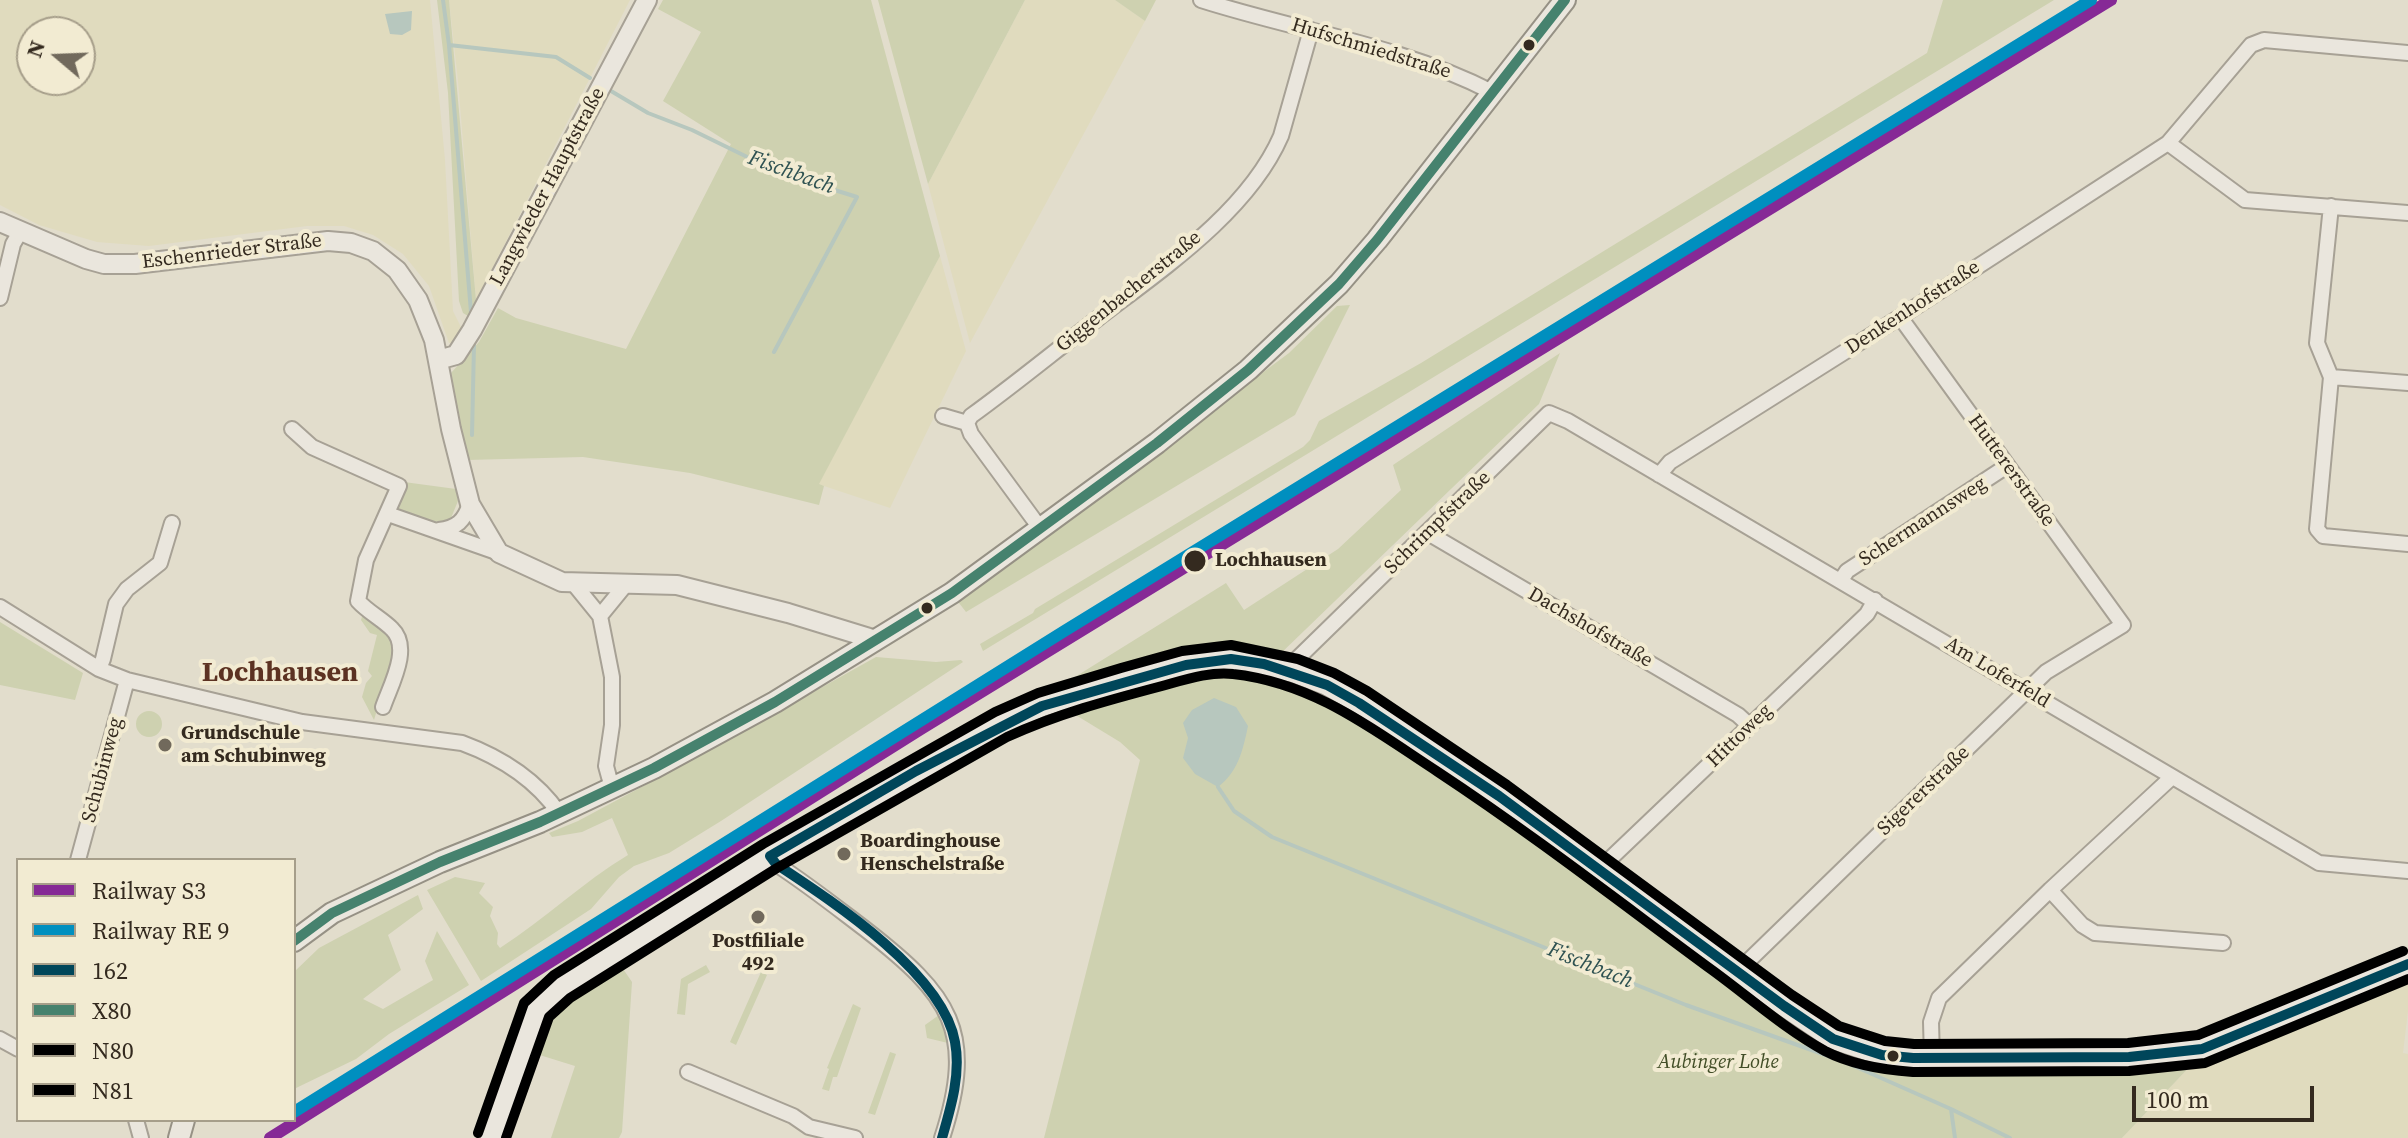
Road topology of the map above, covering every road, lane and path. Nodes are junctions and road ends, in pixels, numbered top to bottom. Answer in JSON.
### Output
{"nodes":[{"id":1,"x":647,"y":0,"type":"edge"},
{"id":2,"x":1201,"y":0,"type":"edge"},
{"id":3,"x":1565,"y":0,"type":"edge"},
{"id":4,"x":1311,"y":30,"type":"junction"},
{"id":5,"x":2408,"y":53,"type":"edge"},
{"id":6,"x":1492,"y":92,"type":"junction"},
{"id":7,"x":2168,"y":143,"type":"junction"},
{"id":8,"x":2331,"y":206,"type":"junction"},
{"id":9,"x":2408,"y":213,"type":"edge"},
{"id":10,"x":0,"y":222,"type":"edge"},
{"id":11,"x":20,"y":232,"type":"junction"},
{"id":12,"x":0,"y":298,"type":"edge"},
{"id":13,"x":1900,"y":317,"type":"junction"},
{"id":14,"x":438,"y":360,"type":"junction"},
{"id":15,"x":2331,"y":377,"type":"junction"},
{"id":16,"x":2408,"y":383,"type":"edge"},
{"id":17,"x":943,"y":416,"type":"dead end"},
{"id":18,"x":967,"y":423,"type":"junction"},
{"id":19,"x":292,"y":429,"type":"dead end"},
{"id":20,"x":1596,"y":438,"type":"joint"},
{"id":21,"x":2007,"y":466,"type":"junction"},
{"id":22,"x":1659,"y":475,"type":"junction"},
{"id":23,"x":470,"y":504,"type":"junction"},
{"id":24,"x":388,"y":514,"type":"junction"},
{"id":25,"x":172,"y":523,"type":"dead end"},
{"id":26,"x":1040,"y":528,"type":"junction"},
{"id":27,"x":439,"y":530,"type":"junction"},
{"id":28,"x":1428,"y":533,"type":"junction"},
{"id":29,"x":2408,"y":544,"type":"edge"},
{"id":30,"x":499,"y":553,"type":"junction"},
{"id":31,"x":1841,"y":580,"type":"junction"},
{"id":32,"x":627,"y":583,"type":"junction"},
{"id":33,"x":574,"y":584,"type":"junction"},
{"id":34,"x":1875,"y":600,"type":"junction"},
{"id":35,"x":0,"y":607,"type":"edge"},
{"id":36,"x":600,"y":616,"type":"junction"},
{"id":37,"x":2123,"y":625,"type":"joint"},
{"id":38,"x":832,"y":628,"type":"junction"},
{"id":39,"x":876,"y":640,"type":"junction"},
{"id":40,"x":836,"y":666,"type":"junction"},
{"id":41,"x":99,"y":669,"type":"junction"},
{"id":42,"x":1293,"y":672,"type":"junction"},
{"id":43,"x":127,"y":680,"type":"junction"},
{"id":44,"x":2027,"y":691,"type":"junction"},
{"id":45,"x":383,"y":707,"type":"dead end"},
{"id":46,"x":1750,"y":726,"type":"junction"},
{"id":47,"x":2172,"y":777,"type":"junction"},
{"id":48,"x":612,"y":788,"type":"junction"},
{"id":49,"x":559,"y":813,"type":"junction"},
{"id":50,"x":770,"y":856,"type":"junction"},
{"id":51,"x":79,"y":858,"type":"edge"},
{"id":52,"x":1603,"y":870,"type":"junction"},
{"id":53,"x":2408,"y":871,"type":"edge"},
{"id":54,"x":2050,"y":890,"type":"junction"},
{"id":55,"x":296,"y":940,"type":"edge"},
{"id":56,"x":2223,"y":943,"type":"dead end"},
{"id":57,"x":2408,"y":964,"type":"edge"},
{"id":58,"x":1738,"y":971,"type":"junction"},
{"id":59,"x":1932,"y":1058,"type":"junction"},
{"id":60,"x":688,"y":1072,"type":"dead end"},
{"id":61,"x":491,"y":1138,"type":"edge"},
{"id":62,"x":855,"y":1138,"type":"edge"},
{"id":63,"x":942,"y":1138,"type":"edge"}],
"edges":[{"from":1,"to":14,"type":"street","name":"Langwieder Hauptstraße"},
{"from":2,"to":4,"type":"street","name":"Hufschmiedstraße"},
{"from":3,"to":6,"type":"main road"},
{"from":4,"to":6,"type":"street","name":"Hufschmiedstraße"},
{"from":4,"to":18,"type":"street","name":"Giggenbacherstraße"},
{"from":5,"to":7,"type":"street","name":"Denkenhofstraße"},
{"from":6,"to":26,"type":"main road"},
{"from":7,"to":8,"type":"street"},
{"from":7,"to":13,"type":"street","name":"Denkenhofstraße"},
{"from":8,"to":9,"type":"street"},
{"from":8,"to":15,"type":"street"},
{"from":10,"to":11,"type":"street","name":"Eschenrieder Straße"},
{"from":11,"to":12,"type":"street"},
{"from":11,"to":14,"type":"street","name":"Eschenrieder Straße"},
{"from":13,"to":21,"type":"street","name":"Huttererstraße"},
{"from":13,"to":22,"type":"street","name":"Denkenhofstraße"},
{"from":14,"to":23,"type":"street","name":"Eschenrieder Straße"},
{"from":15,"to":16,"type":"street"},
{"from":15,"to":29,"type":"street"},
{"from":17,"to":18,"type":"street"},
{"from":18,"to":26,"type":"street"},
{"from":19,"to":24,"type":"street"},
{"from":20,"to":22,"type":"street","name":"Am Loferfeld"},
{"from":20,"to":28,"type":"street","name":"Schrimpfstraße"},
{"from":21,"to":31,"type":"street","name":"Schermannsweg"},
{"from":21,"to":37,"type":"street","name":"Huttererstraße"},
{"from":22,"to":31,"type":"street","name":"Am Loferfeld"},
{"from":23,"to":27,"type":"street"},
{"from":23,"to":30,"type":"street"},
{"from":24,"to":27,"type":"street"},
{"from":24,"to":45,"type":"street"},
{"from":25,"to":41,"type":"street"},
{"from":26,"to":39,"type":"main road"},
{"from":27,"to":30,"type":"street"},
{"from":28,"to":42,"type":"street","name":"Schrimpfstraße"},
{"from":28,"to":46,"type":"street","name":"Dachshofstraße"},
{"from":30,"to":33,"type":"street"},
{"from":31,"to":34,"type":"street","name":"Am Loferfeld"},
{"from":32,"to":33,"type":"street"},
{"from":32,"to":36,"type":"street"},
{"from":32,"to":38,"type":"street"},
{"from":33,"to":36,"type":"street"},
{"from":34,"to":44,"type":"street","name":"Am Loferfeld"},
{"from":34,"to":46,"type":"street","name":"Hittoweg"},
{"from":35,"to":41,"type":"street"},
{"from":36,"to":48,"type":"street"},
{"from":37,"to":44,"type":"street","name":"Sigererstraße"},
{"from":38,"to":39,"type":"street"},
{"from":38,"to":40,"type":"street"},
{"from":39,"to":40,"type":"main road"},
{"from":40,"to":48,"type":"main road"},
{"from":41,"to":43,"type":"street"},
{"from":42,"to":50,"type":"main road"},
{"from":42,"to":52,"type":"main road"},
{"from":43,"to":49,"type":"street"},
{"from":43,"to":51,"type":"street","name":"Schubinweg"},
{"from":44,"to":47,"type":"street","name":"Am Loferfeld"},
{"from":44,"to":58,"type":"street","name":"Sigererstraße"},
{"from":46,"to":52,"type":"street","name":"Hittoweg"},
{"from":47,"to":53,"type":"street","name":"Am Loferfeld"},
{"from":47,"to":54,"type":"street"},
{"from":48,"to":49,"type":"main road"},
{"from":49,"to":55,"type":"main road"},
{"from":50,"to":61,"type":"main road"},
{"from":50,"to":63,"type":"street"},
{"from":52,"to":58,"type":"main road"},
{"from":54,"to":56,"type":"street"},
{"from":54,"to":59,"type":"street"},
{"from":57,"to":59,"type":"main road"},
{"from":58,"to":59,"type":"main road"},
{"from":60,"to":62,"type":"street"}]}
